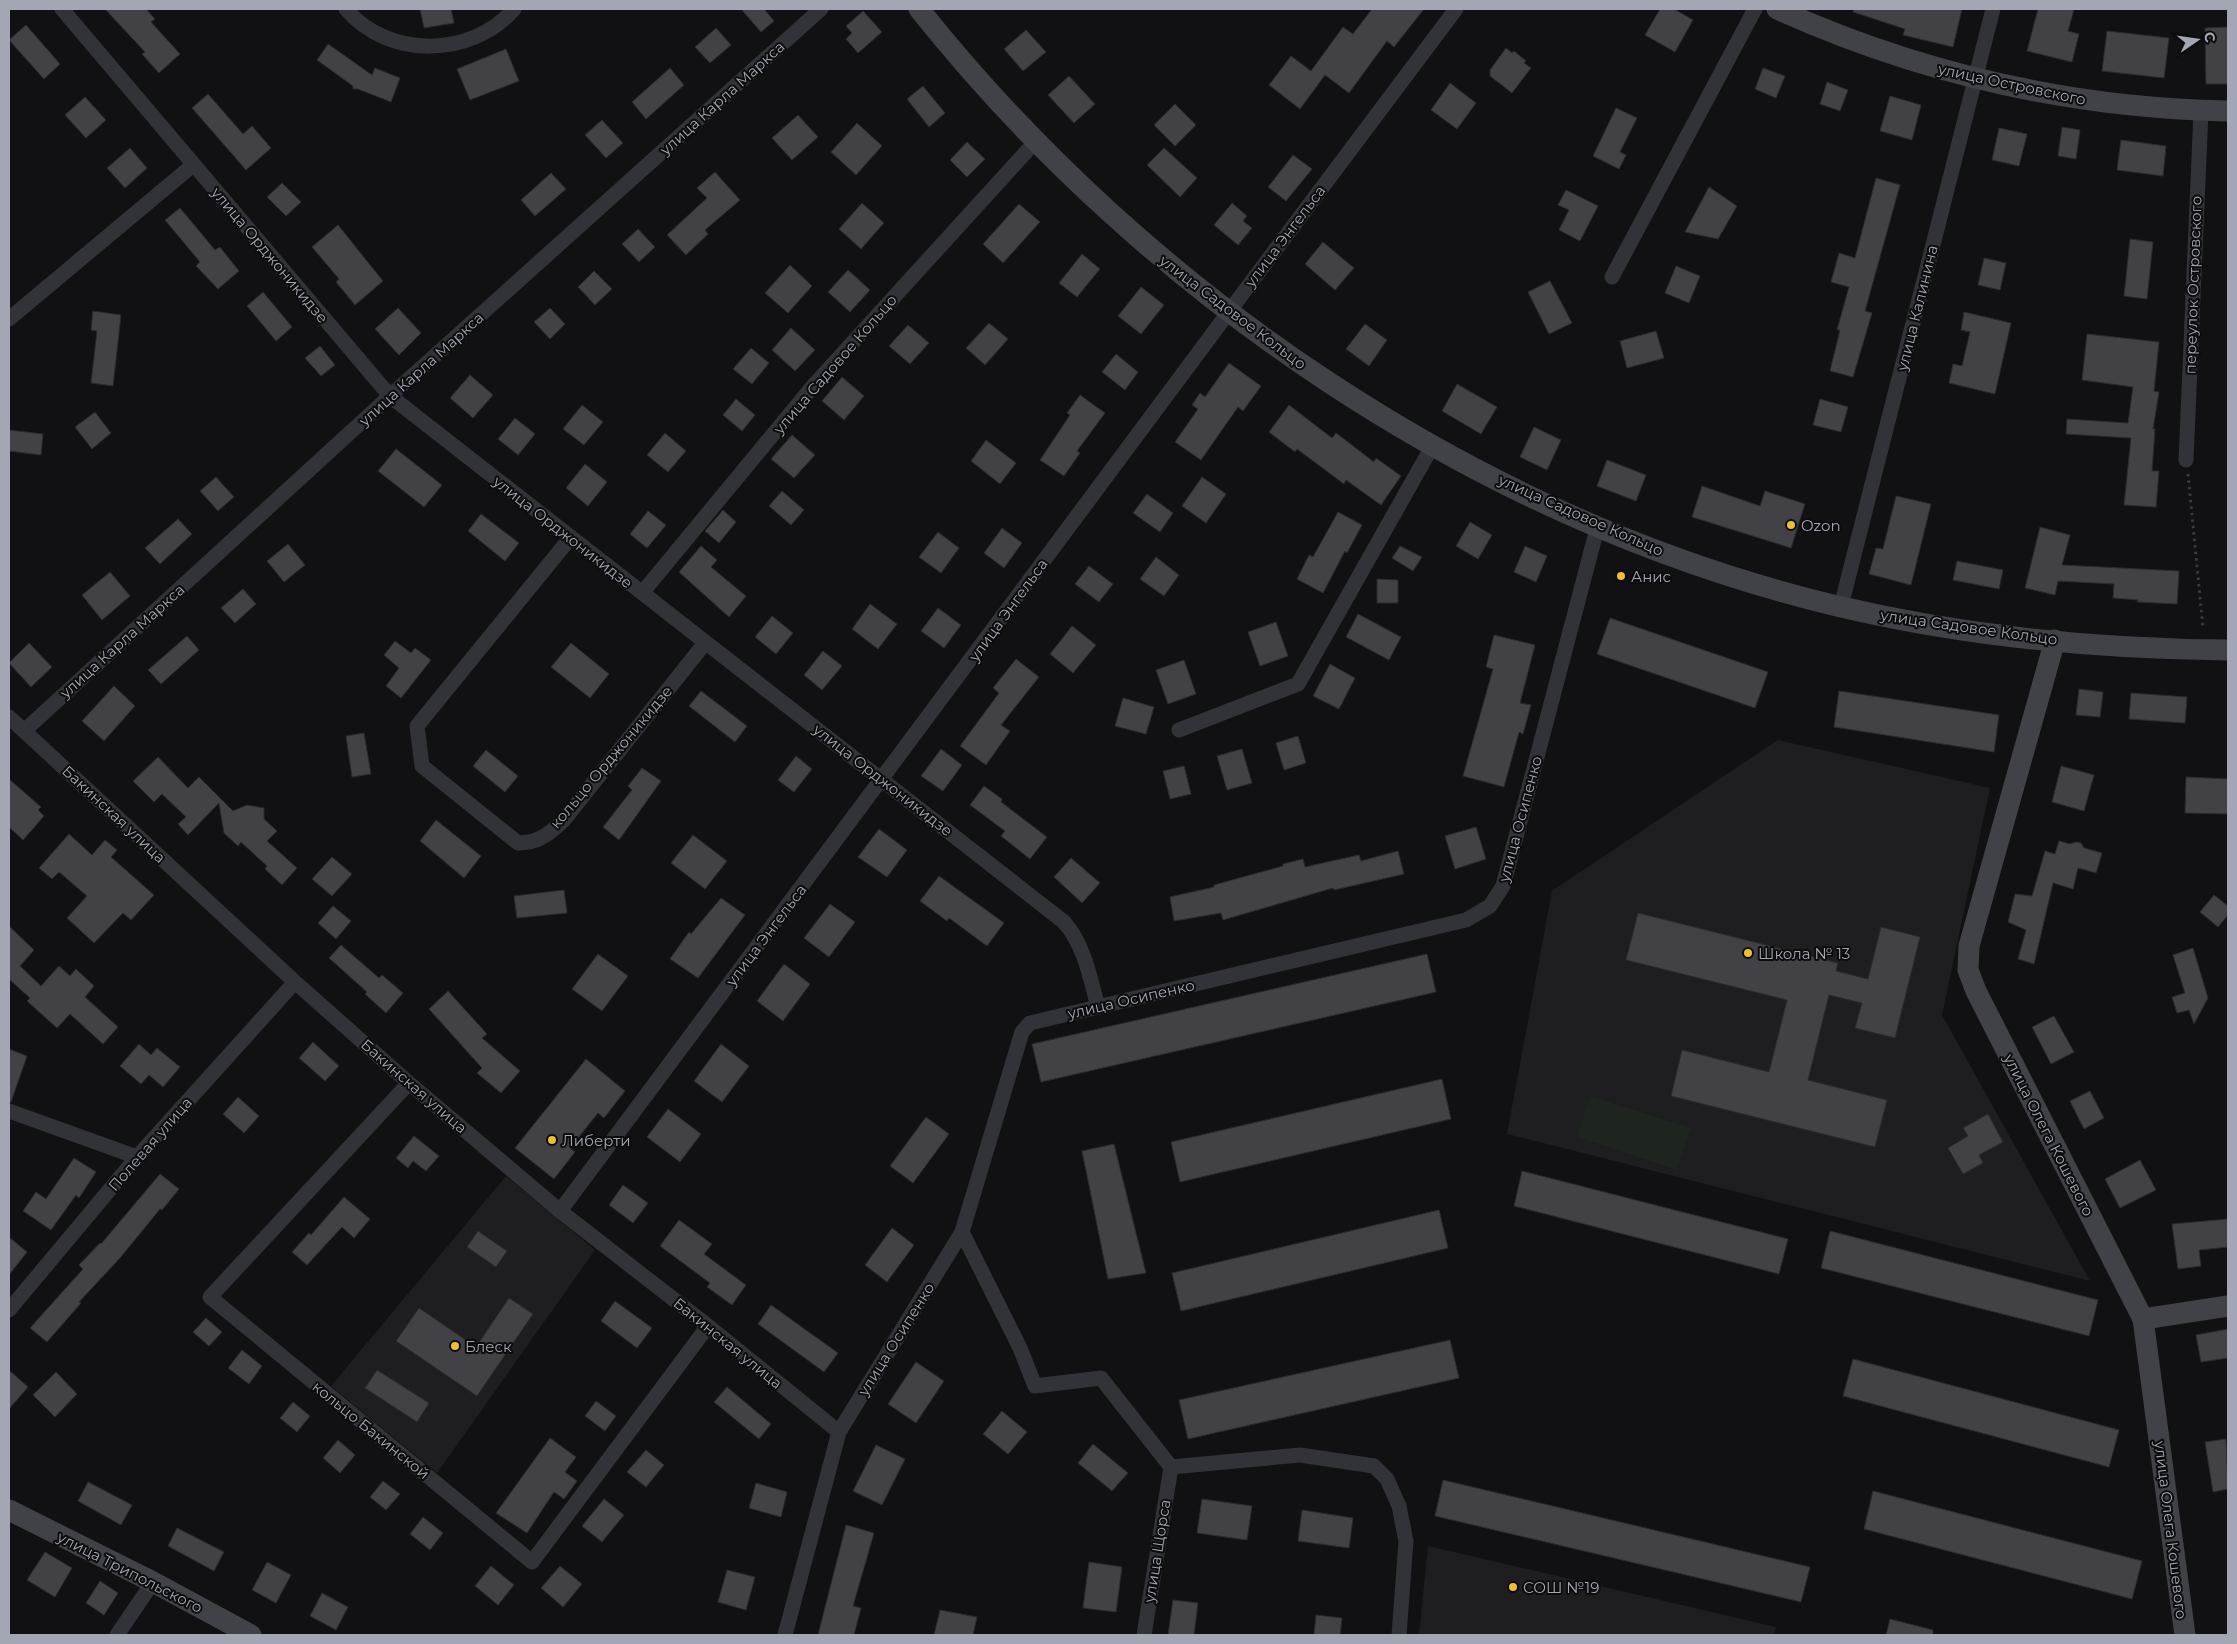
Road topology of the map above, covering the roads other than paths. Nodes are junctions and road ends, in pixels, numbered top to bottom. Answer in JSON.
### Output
{"nodes":[{"id":1,"x":62,"y":9,"type":"edge"},
{"id":2,"x":346,"y":9,"type":"edge"},
{"id":3,"x":514,"y":9,"type":"edge"},
{"id":4,"x":821,"y":9,"type":"edge"},
{"id":5,"x":919,"y":9,"type":"edge"},
{"id":6,"x":1456,"y":9,"type":"edge"},
{"id":7,"x":1755,"y":9,"type":"edge"},
{"id":8,"x":1777,"y":9,"type":"edge"},
{"id":9,"x":1993,"y":9,"type":"edge"},
{"id":10,"x":1976,"y":79,"type":"junction"},
{"id":11,"x":2201,"y":111,"type":"junction"},
{"id":12,"x":2228,"y":111,"type":"edge"},
{"id":13,"x":1036,"y":141,"type":"junction"},
{"id":14,"x":193,"y":165,"type":"junction"},
{"id":15,"x":1612,"y":277,"type":"dead end"},
{"id":16,"x":1228,"y":311,"type":"junction"},
{"id":17,"x":9,"y":320,"type":"edge"},
{"id":18,"x":390,"y":396,"type":"junction"},
{"id":19,"x":1433,"y":445,"type":"junction"},
{"id":20,"x":2186,"y":460,"type":"road end"},
{"id":21,"x":1598,"y":525,"type":"junction"},
{"id":22,"x":571,"y":538,"type":"junction"},
{"id":23,"x":642,"y":593,"type":"junction"},
{"id":24,"x":1840,"y":606,"type":"junction"},
{"id":25,"x":2055,"y":640,"type":"junction"},
{"id":26,"x":705,"y":643,"type":"junction"},
{"id":27,"x":2228,"y":650,"type":"edge"},
{"id":28,"x":9,"y":717,"type":"edge"},
{"id":29,"x":1179,"y":730,"type":"dead end"},
{"id":30,"x":24,"y":731,"type":"junction"},
{"id":31,"x":883,"y":779,"type":"junction"},
{"id":32,"x":295,"y":982,"type":"junction"},
{"id":33,"x":1098,"y":1007,"type":"junction"},
{"id":34,"x":409,"y":1082,"type":"junction"},
{"id":35,"x":9,"y":1111,"type":"edge"},
{"id":36,"x":137,"y":1157,"type":"junction"},
{"id":37,"x":560,"y":1211,"type":"junction"},
{"id":38,"x":962,"y":1232,"type":"junction"},
{"id":39,"x":2228,"y":1306,"type":"edge"},
{"id":40,"x":9,"y":1310,"type":"edge"},
{"id":41,"x":2144,"y":1319,"type":"junction"},
{"id":42,"x":708,"y":1326,"type":"junction"},
{"id":43,"x":839,"y":1432,"type":"junction"},
{"id":44,"x":1170,"y":1467,"type":"junction"},
{"id":45,"x":10,"y":1514,"type":"edge"},
{"id":46,"x":153,"y":1582,"type":"junction"},
{"id":47,"x":117,"y":1635,"type":"edge"},
{"id":48,"x":251,"y":1635,"type":"edge"},
{"id":49,"x":784,"y":1635,"type":"edge"},
{"id":50,"x":1144,"y":1635,"type":"edge"},
{"id":51,"x":1400,"y":1635,"type":"edge"},
{"id":52,"x":2185,"y":1635,"type":"edge"}],
"edges":[{"from":1,"to":14,"type":"street","name":"улица Орджоникидзе"},
{"from":2,"to":3,"type":"street"},
{"from":4,"to":18,"type":"street","name":"улица Карла Маркса"},
{"from":5,"to":13,"type":"street","name":"улица Садовое Кольцо"},
{"from":6,"to":16,"type":"street","name":"улица Энгельса"},
{"from":7,"to":15,"type":"street"},
{"from":8,"to":10,"type":"street","name":"улица Островского"},
{"from":9,"to":10,"type":"street","name":"улица Калинина"},
{"from":10,"to":11,"type":"street","name":"улица Островского"},
{"from":10,"to":24,"type":"street","name":"улица Калинина"},
{"from":11,"to":12,"type":"street","name":"улица Островского"},
{"from":11,"to":20,"type":"street","name":"переулок Островского"},
{"from":13,"to":16,"type":"street","name":"улица Садовое Кольцо"},
{"from":13,"to":23,"type":"street","name":"улица Садовое Кольцо"},
{"from":14,"to":17,"type":"street"},
{"from":14,"to":18,"type":"street","name":"улица Орджоникидзе"},
{"from":16,"to":19,"type":"street","name":"улица Садовое Кольцо"},
{"from":16,"to":31,"type":"street","name":"улица Энгельса"},
{"from":18,"to":22,"type":"street","name":"улица Орджоникидзе"},
{"from":18,"to":30,"type":"street","name":"улица Карла Маркса"},
{"from":19,"to":21,"type":"street","name":"улица Садовое Кольцо"},
{"from":19,"to":29,"type":"street"},
{"from":21,"to":24,"type":"street","name":"улица Садовое Кольцо"},
{"from":21,"to":33,"type":"street","name":"улица Осипенко"},
{"from":22,"to":23,"type":"street","name":"улица Орджоникидзе"},
{"from":22,"to":26,"type":"street","name":"кольцо Орджоникидзе"},
{"from":23,"to":26,"type":"street","name":"улица Орджоникидзе"},
{"from":24,"to":25,"type":"street","name":"улица Садовое Кольцо"},
{"from":25,"to":27,"type":"street","name":"улица Садовое Кольцо"},
{"from":25,"to":41,"type":"street","name":"улица Олега Кошевого"},
{"from":26,"to":31,"type":"street","name":"улица Орджоникидзе"},
{"from":28,"to":30,"type":"street","name":"Бакинская улица"},
{"from":30,"to":32,"type":"street","name":"Бакинская улица"},
{"from":31,"to":33,"type":"street","name":"улица Орджоникидзе"},
{"from":31,"to":37,"type":"street","name":"улица Энгельса"},
{"from":32,"to":34,"type":"street","name":"Бакинская улица"},
{"from":32,"to":36,"type":"street","name":"Полевая улица"},
{"from":33,"to":38,"type":"street","name":"улица Осипенко"},
{"from":34,"to":37,"type":"street","name":"Бакинская улица"},
{"from":34,"to":42,"type":"street","name":"кольцо Бакинской"},
{"from":35,"to":36,"type":"street"},
{"from":36,"to":40,"type":"street","name":"Полевая улица"},
{"from":37,"to":42,"type":"street","name":"Бакинская улица"},
{"from":38,"to":43,"type":"street","name":"улица Осипенко"},
{"from":38,"to":44,"type":"street"},
{"from":39,"to":41,"type":"street"},
{"from":41,"to":52,"type":"street","name":"улица Олега Кошевого"},
{"from":42,"to":43,"type":"street","name":"Бакинская улица"},
{"from":43,"to":49,"type":"street","name":"улица Осипенко"},
{"from":44,"to":50,"type":"street","name":"улица Щорса"},
{"from":44,"to":51,"type":"street"},
{"from":45,"to":46,"type":"street","name":"улица Трипольского"},
{"from":46,"to":47,"type":"street"},
{"from":46,"to":48,"type":"street","name":"улица Трипольского"}]}
